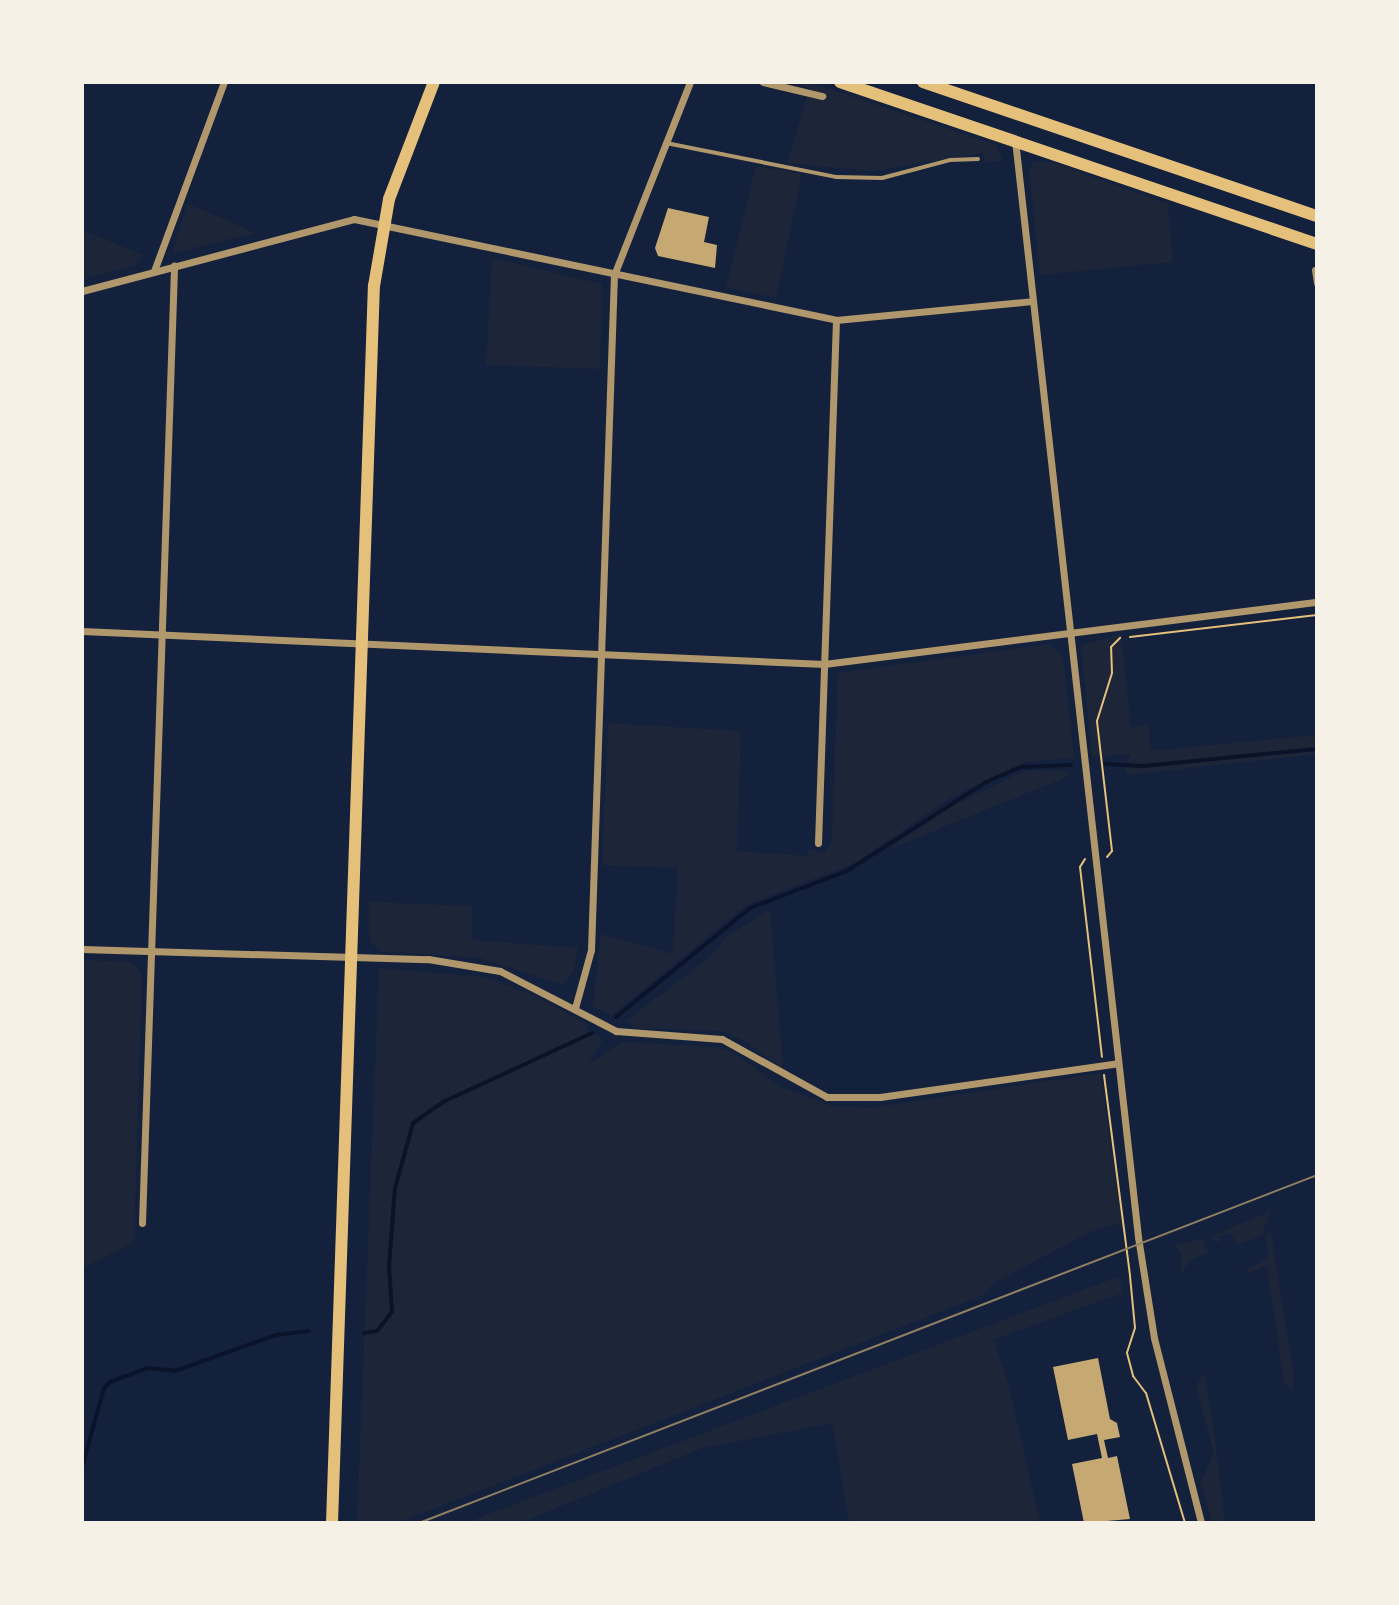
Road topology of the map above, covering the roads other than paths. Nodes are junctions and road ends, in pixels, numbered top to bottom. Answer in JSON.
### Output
{"nodes":[{"id":1,"x":224,"y":82,"type":"edge"},
{"id":2,"x":434,"y":82,"type":"edge"},
{"id":3,"x":690,"y":82,"type":"edge"},
{"id":4,"x":763,"y":82,"type":"edge"},
{"id":5,"x":840,"y":82,"type":"edge"},
{"id":6,"x":923,"y":82,"type":"edge"},
{"id":7,"x":822,"y":96,"type":"dead end"},
{"id":8,"x":1015,"y":140,"type":"junction"},
{"id":9,"x":666,"y":143,"type":"junction"},
{"id":10,"x":978,"y":159,"type":"dead end"},
{"id":11,"x":1317,"y":216,"type":"edge"},
{"id":12,"x":383,"y":223,"type":"junction"},
{"id":13,"x":1317,"y":244,"type":"edge"},
{"id":14,"x":174,"y":266,"type":"junction"},
{"id":15,"x":1315,"y":270,"type":"edge"},
{"id":16,"x":154,"y":271,"type":"junction"},
{"id":17,"x":614,"y":275,"type":"junction"},
{"id":18,"x":1317,"y":283,"type":"edge"},
{"id":19,"x":82,"y":291,"type":"edge"},
{"id":20,"x":1032,"y":301,"type":"junction"},
{"id":21,"x":836,"y":320,"type":"junction"},
{"id":22,"x":1317,"y":602,"type":"edge"},
{"id":23,"x":82,"y":631,"type":"edge"},
{"id":24,"x":1070,"y":631,"type":"junction"},
{"id":25,"x":161,"y":634,"type":"junction"},
{"id":26,"x":362,"y":643,"type":"junction"},
{"id":27,"x":601,"y":655,"type":"junction"},
{"id":28,"x":824,"y":664,"type":"junction"},
{"id":29,"x":818,"y":843,"type":"dead end"},
{"id":30,"x":82,"y":949,"type":"edge"},
{"id":31,"x":151,"y":952,"type":"junction"},
{"id":32,"x":351,"y":960,"type":"junction"},
{"id":33,"x":575,"y":1008,"type":"junction"},
{"id":34,"x":1118,"y":1063,"type":"junction"},
{"id":35,"x":142,"y":1223,"type":"dead end"},
{"id":36,"x":332,"y":1523,"type":"edge"},
{"id":37,"x":1201,"y":1523,"type":"edge"}],
"edges":[{"from":1,"to":16,"type":"street"},
{"from":2,"to":12,"type":"main road"},
{"from":3,"to":9,"type":"street"},
{"from":4,"to":7,"type":"street"},
{"from":5,"to":8,"type":"main road"},
{"from":6,"to":11,"type":"main road"},
{"from":8,"to":13,"type":"main road"},
{"from":8,"to":20,"type":"street"},
{"from":9,"to":10,"type":"lane"},
{"from":9,"to":17,"type":"street"},
{"from":12,"to":14,"type":"street"},
{"from":12,"to":17,"type":"street"},
{"from":12,"to":26,"type":"main road"},
{"from":14,"to":16,"type":"street"},
{"from":14,"to":25,"type":"street"},
{"from":15,"to":18,"type":"street"},
{"from":16,"to":19,"type":"street"},
{"from":17,"to":21,"type":"street"},
{"from":17,"to":27,"type":"street"},
{"from":20,"to":21,"type":"street"},
{"from":20,"to":24,"type":"street"},
{"from":21,"to":28,"type":"street"},
{"from":22,"to":24,"type":"street"},
{"from":23,"to":25,"type":"street"},
{"from":24,"to":28,"type":"street"},
{"from":24,"to":34,"type":"street"},
{"from":25,"to":26,"type":"street"},
{"from":25,"to":31,"type":"street"},
{"from":26,"to":27,"type":"street"},
{"from":26,"to":32,"type":"main road"},
{"from":27,"to":28,"type":"street"},
{"from":27,"to":33,"type":"street"},
{"from":28,"to":29,"type":"street"},
{"from":30,"to":31,"type":"street"},
{"from":31,"to":32,"type":"street"},
{"from":31,"to":35,"type":"street"},
{"from":32,"to":33,"type":"street"},
{"from":32,"to":36,"type":"main road"},
{"from":33,"to":34,"type":"street"},
{"from":34,"to":37,"type":"street"}]}
